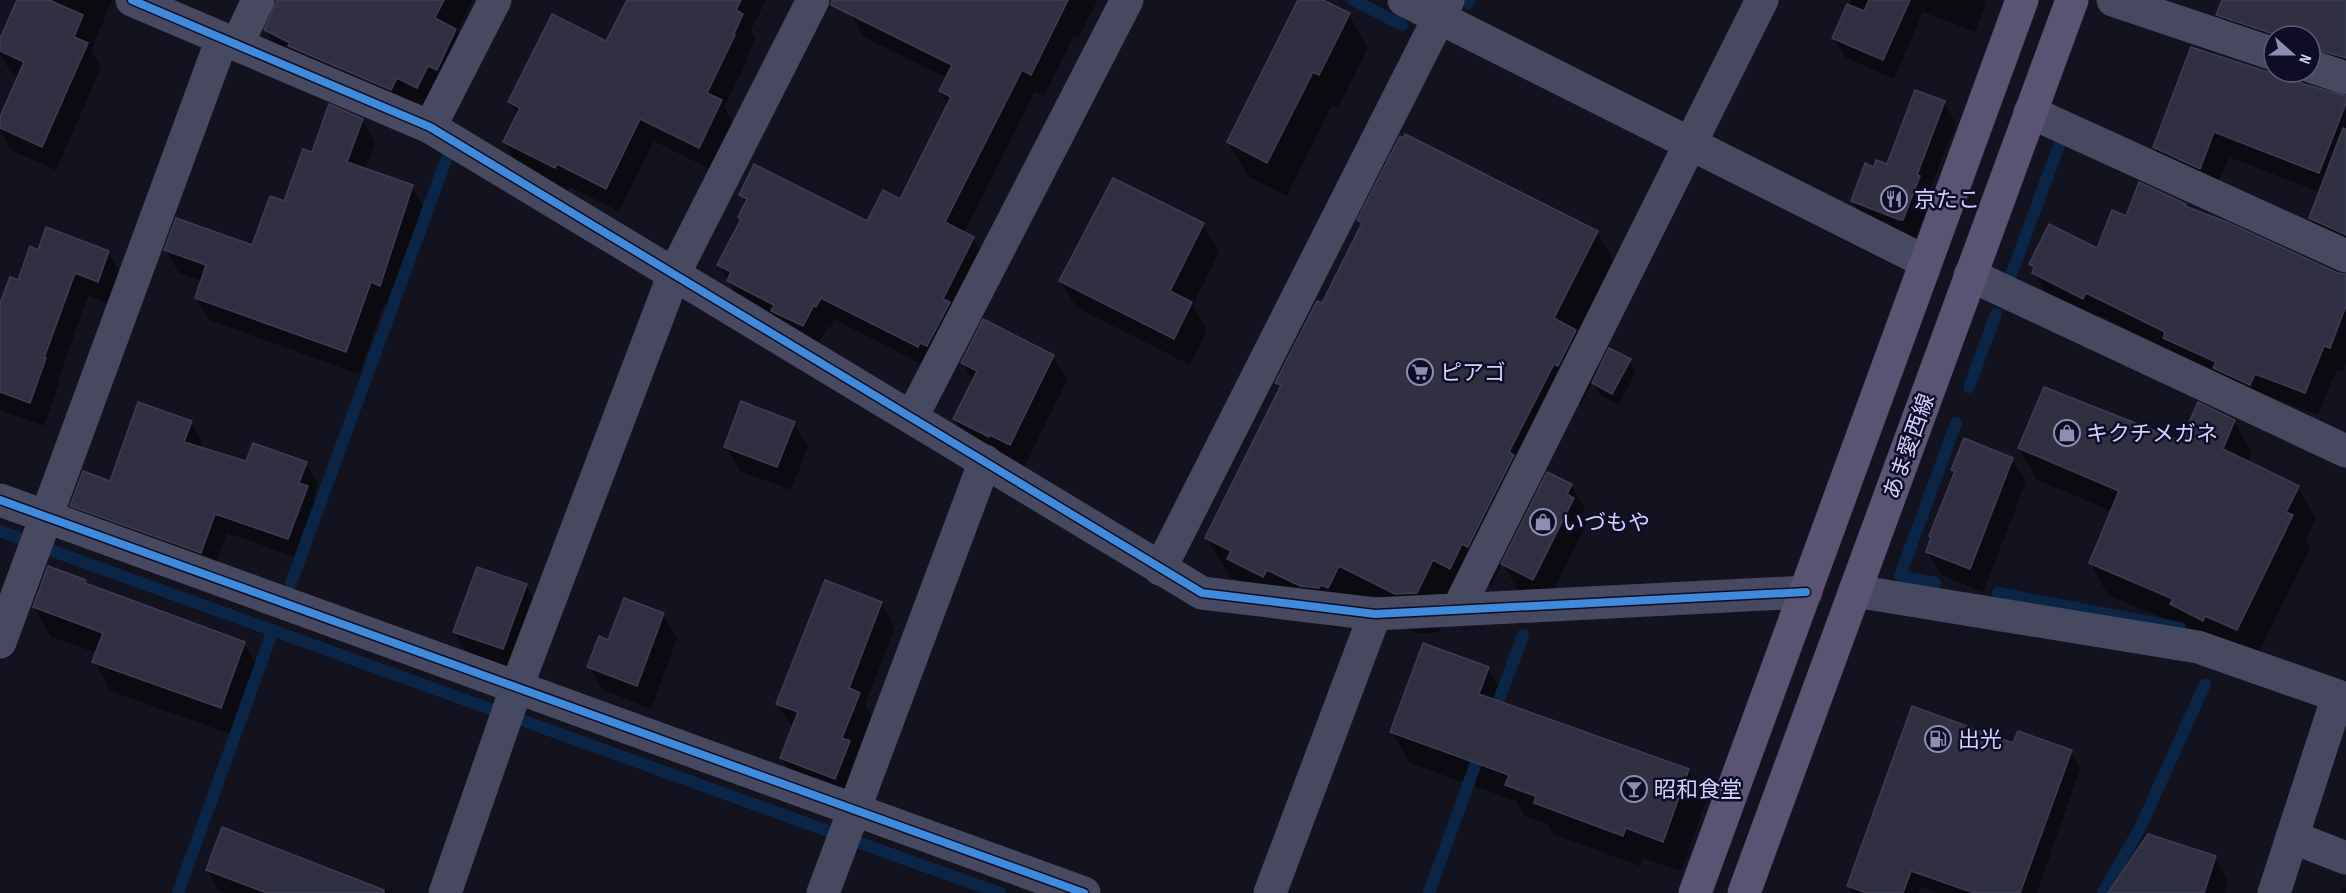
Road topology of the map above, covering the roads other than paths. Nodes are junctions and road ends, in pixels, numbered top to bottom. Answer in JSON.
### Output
{"nodes":[{"id":1,"x":132,"y":0,"type":"edge"},
{"id":2,"x":258,"y":0,"type":"edge"},
{"id":3,"x":495,"y":0,"type":"edge"},
{"id":4,"x":813,"y":0,"type":"edge"},
{"id":5,"x":1127,"y":0,"type":"edge"},
{"id":6,"x":1404,"y":0,"type":"edge"},
{"id":7,"x":1762,"y":0,"type":"edge"},
{"id":8,"x":2022,"y":0,"type":"edge"},
{"id":9,"x":2072,"y":0,"type":"edge"},
{"id":10,"x":2113,"y":0,"type":"edge"},
{"id":11,"x":1443,"y":9,"type":"edge"},
{"id":12,"x":230,"y":42,"type":"junction"},
{"id":13,"x":2262,"y":50,"type":"edge"},
{"id":14,"x":2322,"y":70,"type":"edge"},
{"id":15,"x":2346,"y":78,"type":"edge"},
{"id":16,"x":2030,"y":112,"type":"junction"},
{"id":17,"x":430,"y":127,"type":"junction"},
{"id":18,"x":1690,"y":144,"type":"junction"},
{"id":19,"x":2346,"y":256,"type":"edge"},
{"id":20,"x":1926,"y":262,"type":"junction"},
{"id":21,"x":674,"y":274,"type":"junction"},
{"id":22,"x":1970,"y":275,"type":"junction"},
{"id":23,"x":912,"y":417,"type":"junction"},
{"id":24,"x":2346,"y":451,"type":"edge"},
{"id":25,"x":985,"y":461,"type":"junction"},
{"id":26,"x":0,"y":500,"type":"edge"},
{"id":27,"x":46,"y":516,"type":"junction"},
{"id":28,"x":1160,"y":569,"type":"junction"},
{"id":29,"x":1855,"y":591,"type":"junction"},
{"id":30,"x":1806,"y":592,"type":"junction"},
{"id":31,"x":1458,"y":609,"type":"junction"},
{"id":32,"x":1375,"y":614,"type":"junction"},
{"id":33,"x":0,"y":642,"type":"edge"},
{"id":34,"x":517,"y":686,"type":"junction"},
{"id":35,"x":853,"y":810,"type":"junction"},
{"id":36,"x":2292,"y":837,"type":"junction"},
{"id":37,"x":2346,"y":858,"type":"edge"},
{"id":38,"x":445,"y":893,"type":"edge"},
{"id":39,"x":822,"y":893,"type":"edge"},
{"id":40,"x":1084,"y":893,"type":"edge"},
{"id":41,"x":1270,"y":893,"type":"edge"},
{"id":42,"x":1695,"y":893,"type":"edge"},
{"id":43,"x":1744,"y":893,"type":"edge"},
{"id":44,"x":2274,"y":893,"type":"edge"}],
"edges":[{"from":1,"to":12,"type":"street"},
{"from":2,"to":12,"type":"street"},
{"from":3,"to":17,"type":"street"},
{"from":4,"to":21,"type":"street"},
{"from":5,"to":23,"type":"street"},
{"from":6,"to":11,"type":"street"},
{"from":7,"to":18,"type":"street"},
{"from":8,"to":20,"type":"main road","name":"あま愛西線"},
{"from":9,"to":16,"type":"main road","name":"あま愛西線"},
{"from":10,"to":13,"type":"street"},
{"from":11,"to":18,"type":"street"},
{"from":11,"to":28,"type":"street"},
{"from":12,"to":17,"type":"street"},
{"from":12,"to":27,"type":"street"},
{"from":14,"to":15,"type":"street"},
{"from":16,"to":19,"type":"street"},
{"from":16,"to":22,"type":"main road","name":"あま愛西線"},
{"from":17,"to":21,"type":"street"},
{"from":18,"to":20,"type":"street"},
{"from":18,"to":31,"type":"street"},
{"from":20,"to":30,"type":"main road","name":"あま愛西線"},
{"from":21,"to":23,"type":"street"},
{"from":21,"to":34,"type":"street"},
{"from":22,"to":24,"type":"street"},
{"from":22,"to":29,"type":"main road","name":"あま愛西線"},
{"from":23,"to":25,"type":"street"},
{"from":25,"to":28,"type":"street"},
{"from":25,"to":35,"type":"street"},
{"from":26,"to":27,"type":"street"},
{"from":27,"to":33,"type":"street"},
{"from":27,"to":34,"type":"street"},
{"from":28,"to":32,"type":"street"},
{"from":29,"to":36,"type":"street"},
{"from":29,"to":43,"type":"main road","name":"あま愛西線"},
{"from":30,"to":31,"type":"street"},
{"from":30,"to":42,"type":"main road","name":"あま愛西線"},
{"from":31,"to":32,"type":"street"},
{"from":32,"to":41,"type":"street"},
{"from":34,"to":35,"type":"street"},
{"from":34,"to":38,"type":"street"},
{"from":35,"to":39,"type":"street"},
{"from":35,"to":40,"type":"street"},
{"from":36,"to":37,"type":"street"},
{"from":36,"to":44,"type":"street"}]}
